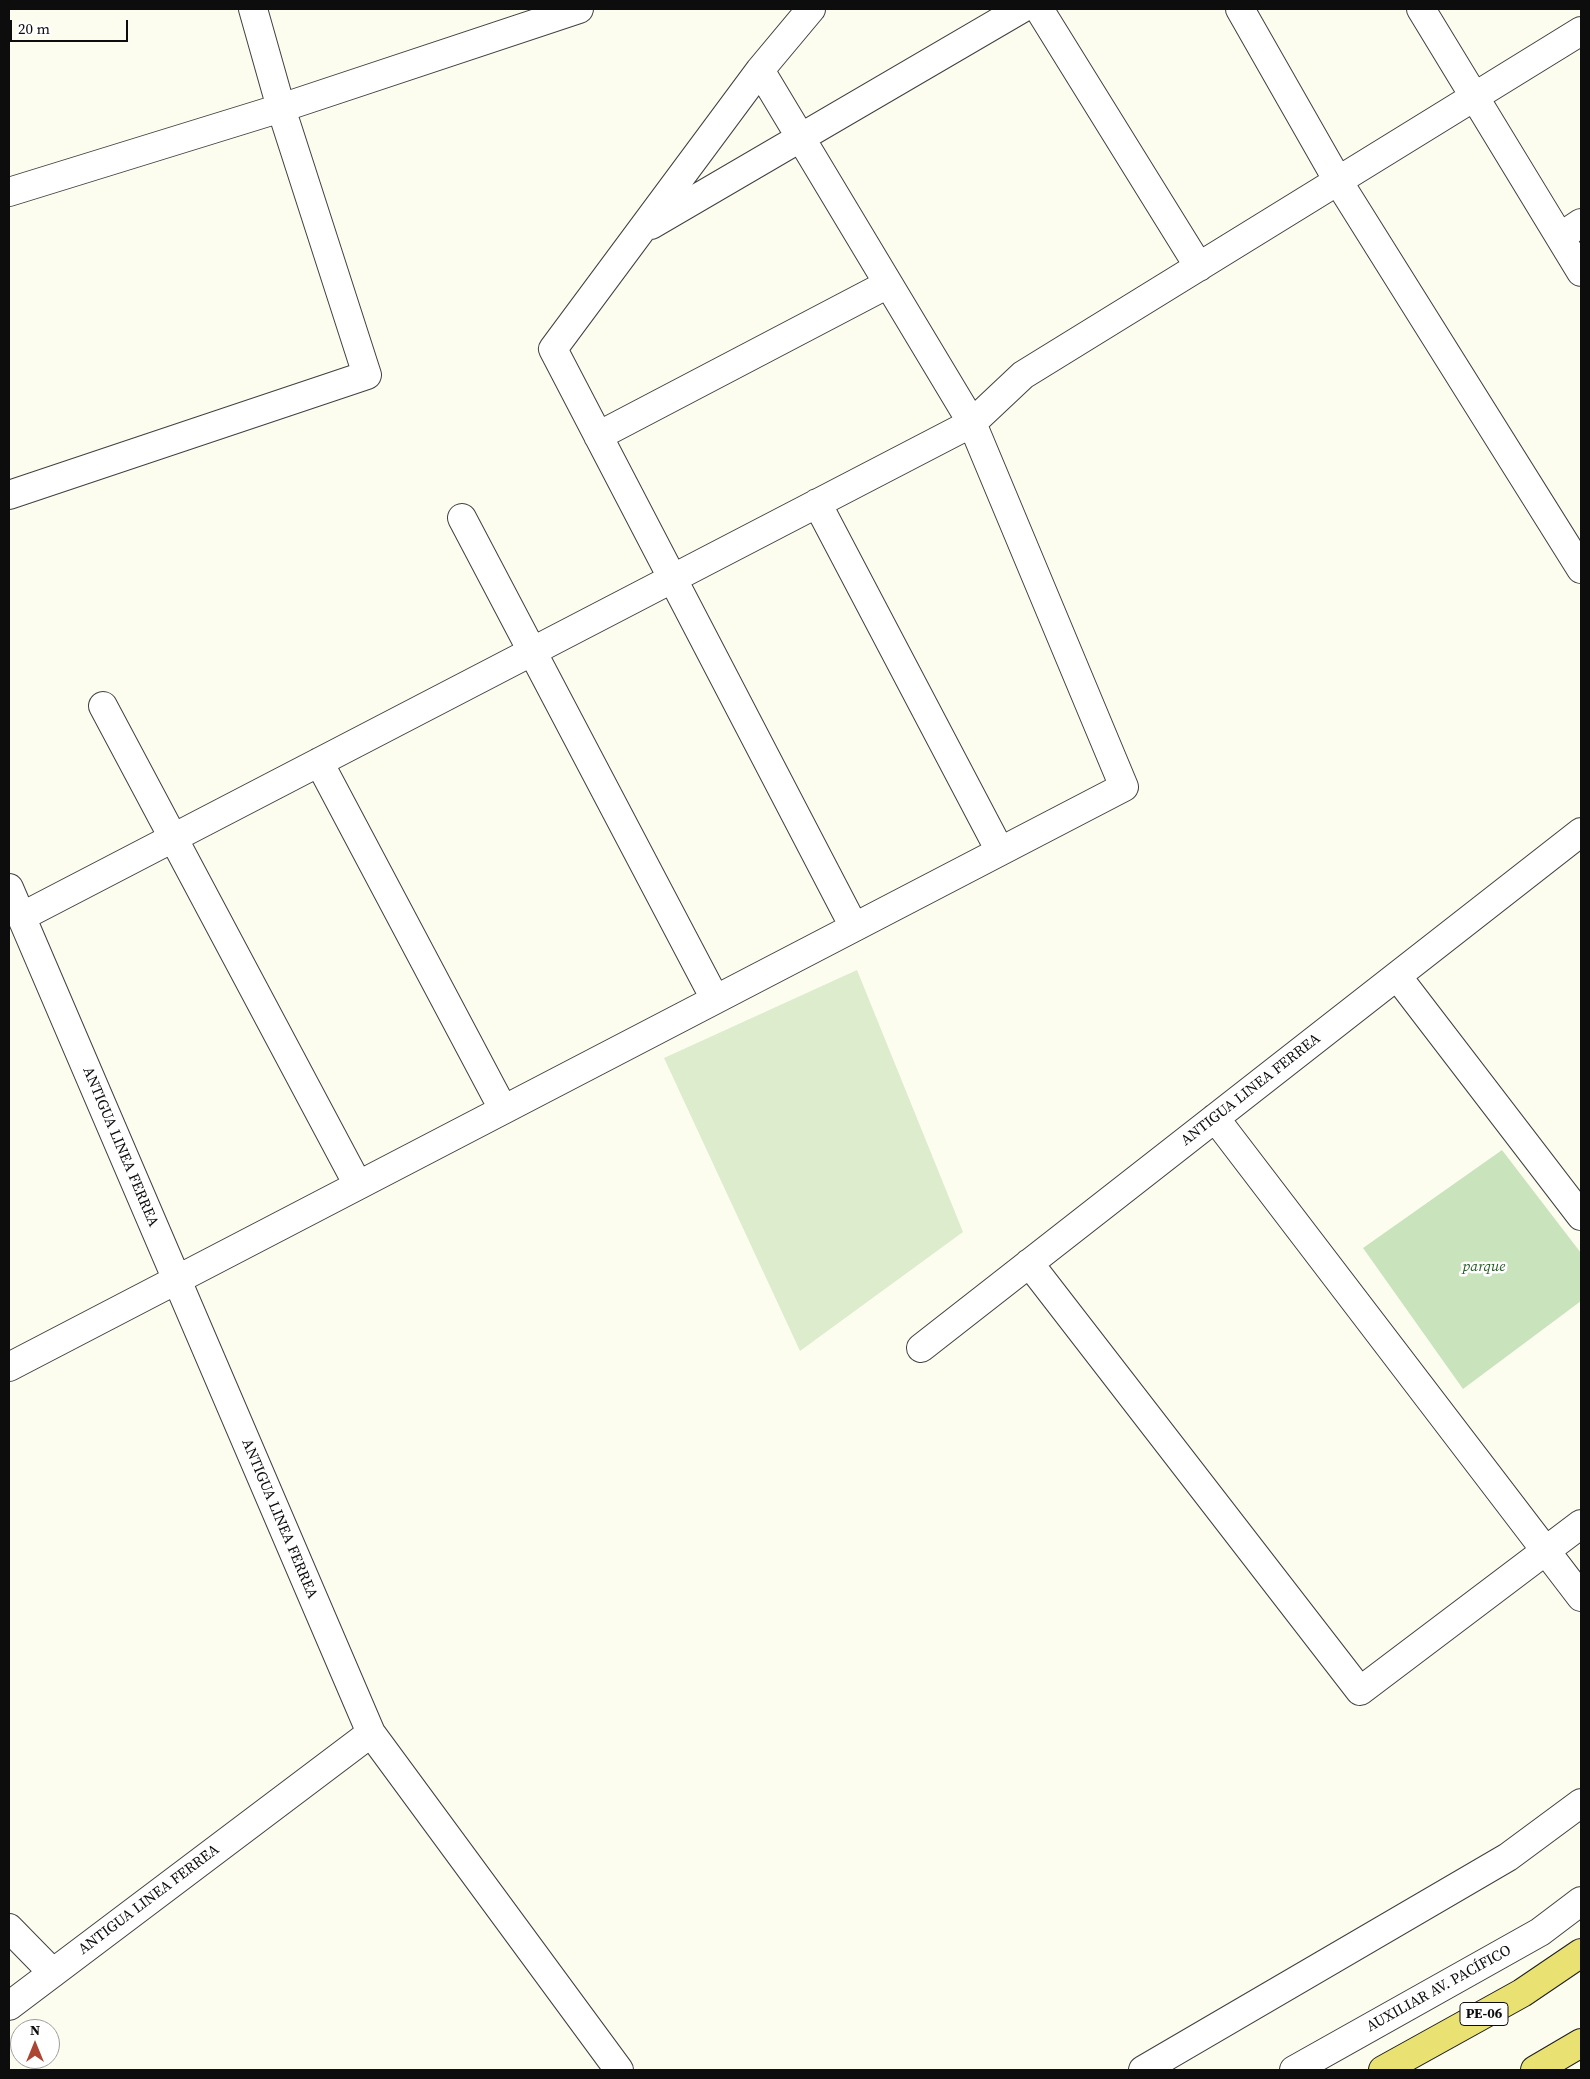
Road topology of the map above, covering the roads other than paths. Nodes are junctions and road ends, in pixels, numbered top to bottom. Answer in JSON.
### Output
{"nodes":[{"id":1,"x":254,"y":9,"type":"edge"},
{"id":2,"x":579,"y":9,"type":"edge"},
{"id":3,"x":811,"y":9,"type":"edge"},
{"id":4,"x":1021,"y":9,"type":"edge"},
{"id":5,"x":1039,"y":9,"type":"edge"},
{"id":6,"x":1240,"y":9,"type":"edge"},
{"id":7,"x":1421,"y":9,"type":"edge"},
{"id":8,"x":1581,"y":31,"type":"edge"},
{"id":9,"x":760,"y":70,"type":"junction"},
{"id":10,"x":1475,"y":97,"type":"junction"},
{"id":11,"x":281,"y":108,"type":"junction"},
{"id":12,"x":800,"y":138,"type":"junction"},
{"id":13,"x":1338,"y":181,"type":"junction"},
{"id":14,"x":9,"y":192,"type":"edge"},
{"id":15,"x":1571,"y":230,"type":"edge"},
{"id":16,"x":641,"y":231,"type":"junction"},
{"id":17,"x":1199,"y":268,"type":"junction"},
{"id":18,"x":1581,"y":272,"type":"edge"},
{"id":19,"x":888,"y":284,"type":"junction"},
{"id":20,"x":972,"y":423,"type":"junction"},
{"id":21,"x":598,"y":436,"type":"junction"},
{"id":22,"x":9,"y":495,"type":"edge"},
{"id":23,"x":817,"y":504,"type":"junction"},
{"id":24,"x":462,"y":518,"type":"dead end"},
{"id":25,"x":1581,"y":569,"type":"edge"},
{"id":26,"x":672,"y":578,"type":"junction"},
{"id":27,"x":532,"y":652,"type":"junction"},
{"id":28,"x":103,"y":706,"type":"dead end"},
{"id":29,"x":319,"y":762,"type":"junction"},
{"id":30,"x":1581,"y":832,"type":"edge"},
{"id":31,"x":174,"y":838,"type":"junction"},
{"id":32,"x":1000,"y":851,"type":"junction"},
{"id":33,"x":9,"y":888,"type":"edge"},
{"id":34,"x":21,"y":917,"type":"junction"},
{"id":35,"x":854,"y":927,"type":"junction"},
{"id":36,"x":1397,"y":976,"type":"junction"},
{"id":37,"x":715,"y":1000,"type":"junction"},
{"id":38,"x":503,"y":1109,"type":"junction"},
{"id":39,"x":1215,"y":1118,"type":"junction"},
{"id":40,"x":358,"y":1185,"type":"junction"},
{"id":41,"x":1581,"y":1216,"type":"edge"},
{"id":42,"x":1029,"y":1263,"type":"junction"},
{"id":43,"x":177,"y":1280,"type":"junction"},
{"id":44,"x":921,"y":1348,"type":"dead end"},
{"id":45,"x":9,"y":1367,"type":"edge"},
{"id":46,"x":1581,"y":1524,"type":"edge"},
{"id":47,"x":1546,"y":1550,"type":"junction"},
{"id":48,"x":1581,"y":1597,"type":"edge"},
{"id":49,"x":371,"y":1734,"type":"junction"},
{"id":50,"x":1581,"y":1803,"type":"edge"},
{"id":51,"x":1581,"y":1901,"type":"edge"},
{"id":52,"x":9,"y":1928,"type":"edge"},
{"id":53,"x":1581,"y":1953,"type":"edge"},
{"id":54,"x":53,"y":1973,"type":"junction"},
{"id":55,"x":9,"y":2006,"type":"edge"},
{"id":56,"x":1581,"y":2043,"type":"edge"},
{"id":57,"x":619,"y":2070,"type":"edge"},
{"id":58,"x":1143,"y":2070,"type":"edge"},
{"id":59,"x":1294,"y":2070,"type":"edge"},
{"id":60,"x":1383,"y":2070,"type":"edge"},
{"id":61,"x":1535,"y":2070,"type":"edge"}],
"edges":[{"from":1,"to":11,"type":"street"},
{"from":2,"to":11,"type":"street"},
{"from":3,"to":9,"type":"street"},
{"from":4,"to":12,"type":"street"},
{"from":5,"to":17,"type":"street"},
{"from":6,"to":13,"type":"street"},
{"from":7,"to":10,"type":"street"},
{"from":8,"to":10,"type":"street"},
{"from":9,"to":12,"type":"street"},
{"from":9,"to":16,"type":"street"},
{"from":10,"to":13,"type":"street"},
{"from":10,"to":15,"type":"street"},
{"from":11,"to":14,"type":"street"},
{"from":11,"to":22,"type":"street"},
{"from":12,"to":16,"type":"street"},
{"from":12,"to":19,"type":"street"},
{"from":13,"to":17,"type":"street"},
{"from":13,"to":25,"type":"street"},
{"from":15,"to":18,"type":"street"},
{"from":16,"to":21,"type":"street"},
{"from":17,"to":20,"type":"street"},
{"from":19,"to":20,"type":"street"},
{"from":19,"to":21,"type":"street"},
{"from":20,"to":23,"type":"street"},
{"from":20,"to":32,"type":"street"},
{"from":21,"to":26,"type":"street"},
{"from":23,"to":26,"type":"street"},
{"from":23,"to":32,"type":"street"},
{"from":24,"to":27,"type":"street"},
{"from":26,"to":27,"type":"street"},
{"from":26,"to":35,"type":"street"},
{"from":27,"to":29,"type":"street"},
{"from":27,"to":37,"type":"street"},
{"from":28,"to":31,"type":"street"},
{"from":29,"to":31,"type":"street"},
{"from":29,"to":38,"type":"street"},
{"from":30,"to":36,"type":"street","name":"ANTIGUA LINEA FERREA"},
{"from":31,"to":34,"type":"street"},
{"from":31,"to":40,"type":"street"},
{"from":32,"to":35,"type":"street"},
{"from":33,"to":34,"type":"street","name":"ANTIGUA LINEA FERREA"},
{"from":34,"to":43,"type":"street","name":"ANTIGUA LINEA FERREA"},
{"from":35,"to":37,"type":"street"},
{"from":36,"to":39,"type":"street","name":"ANTIGUA LINEA FERREA"},
{"from":36,"to":41,"type":"street"},
{"from":37,"to":38,"type":"street"},
{"from":38,"to":40,"type":"street"},
{"from":39,"to":42,"type":"street","name":"ANTIGUA LINEA FERREA"},
{"from":39,"to":47,"type":"street"},
{"from":40,"to":43,"type":"street"},
{"from":42,"to":44,"type":"street","name":"ANTIGUA LINEA FERREA"},
{"from":42,"to":47,"type":"street"},
{"from":43,"to":45,"type":"street"},
{"from":43,"to":49,"type":"street","name":"ANTIGUA LINEA FERREA"},
{"from":46,"to":47,"type":"street"},
{"from":47,"to":48,"type":"street"},
{"from":49,"to":54,"type":"street","name":"ANTIGUA LINEA FERREA"},
{"from":49,"to":57,"type":"street"},
{"from":50,"to":58,"type":"street"},
{"from":51,"to":59,"type":"street","name":"AUXILIAR AV. PACÍFICO"},
{"from":52,"to":54,"type":"street"},
{"from":53,"to":60,"type":"main road","number":"PE-06"},
{"from":54,"to":55,"type":"street","name":"ANTIGUA LINEA FERREA"},
{"from":56,"to":61,"type":"main road"}]}
